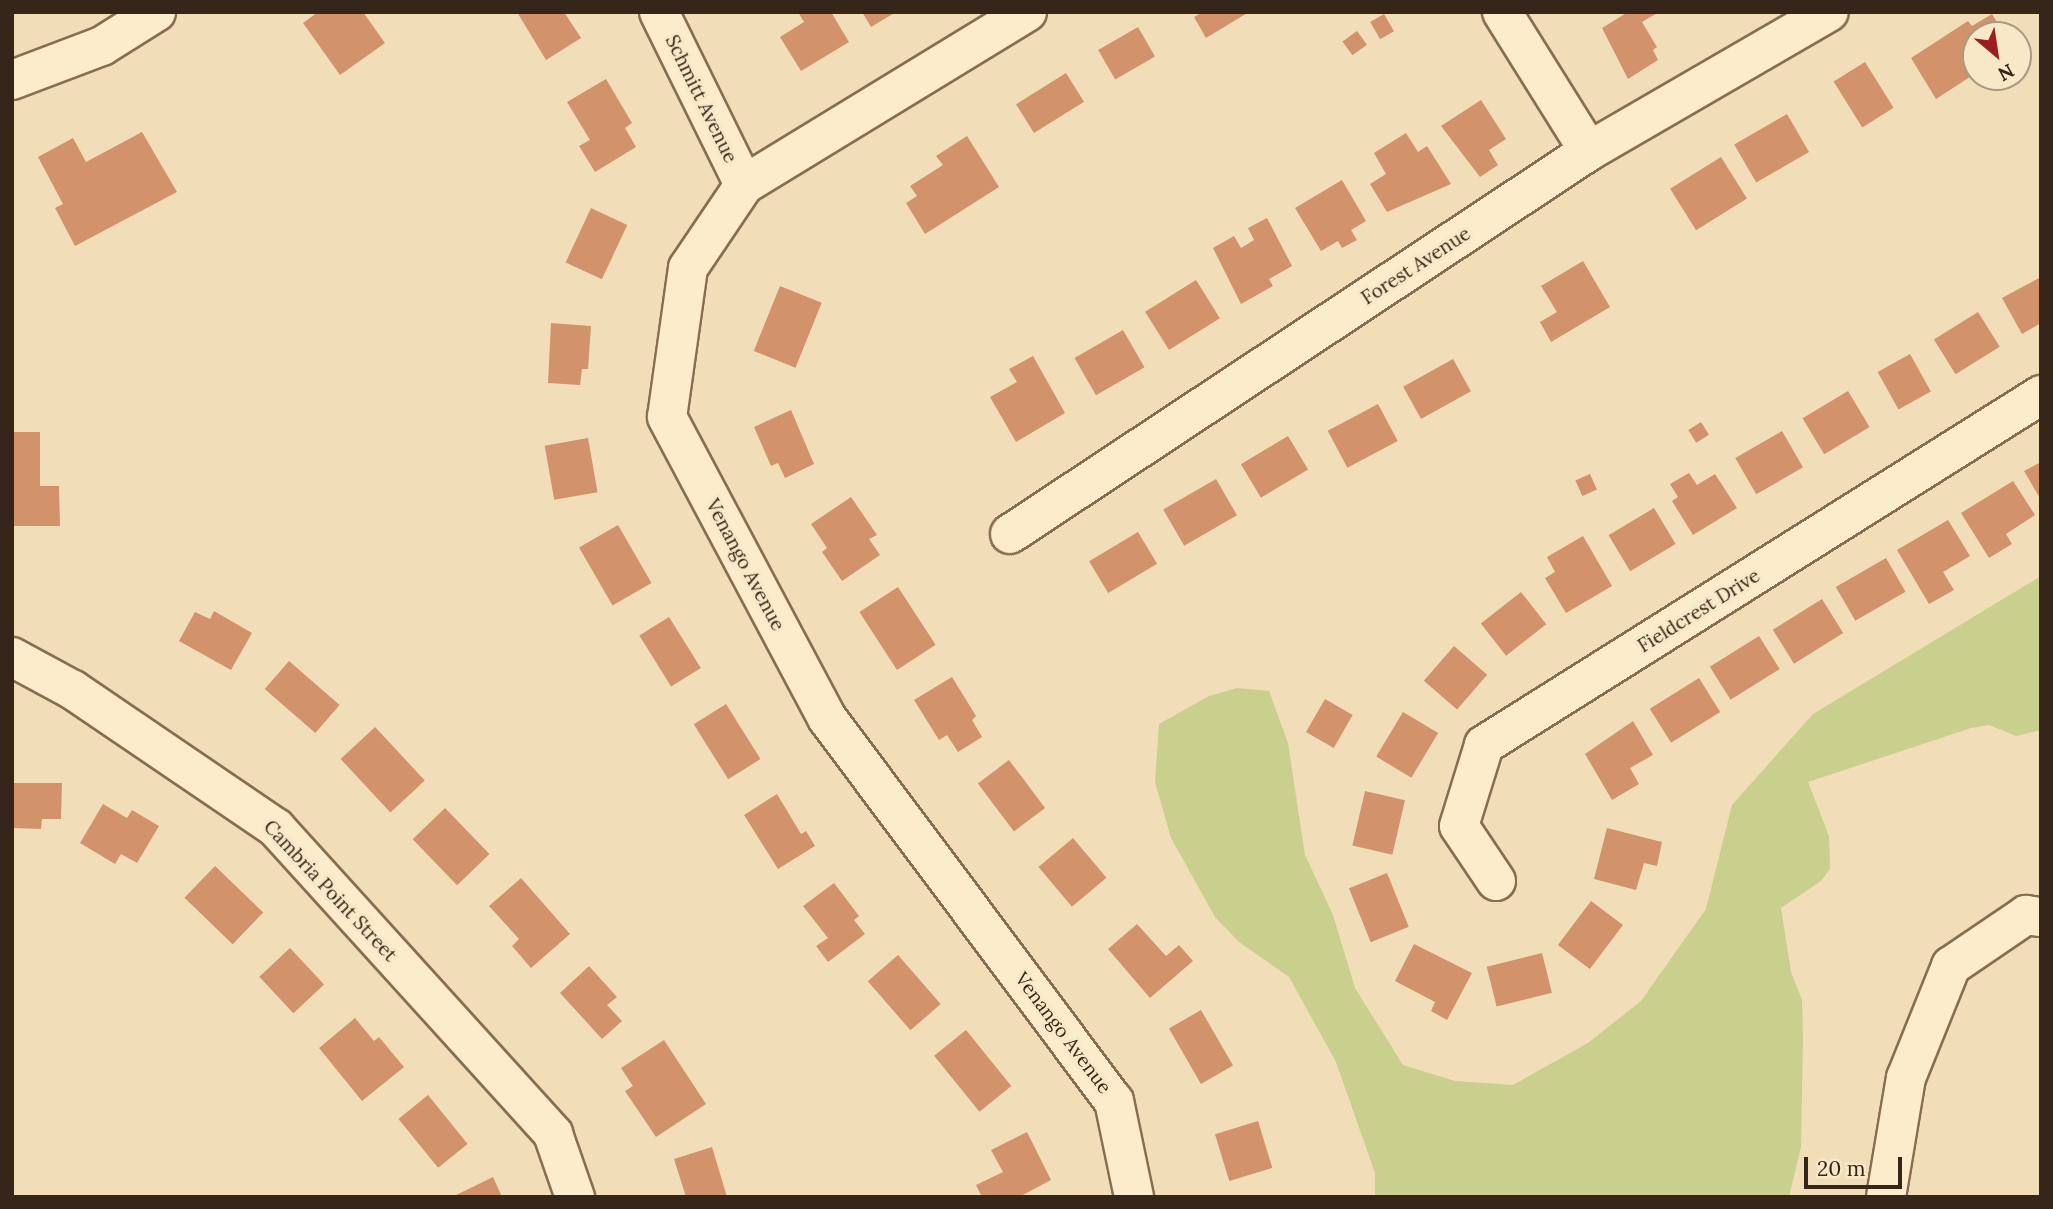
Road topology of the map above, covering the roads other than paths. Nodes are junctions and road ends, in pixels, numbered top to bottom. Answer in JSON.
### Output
{"nodes":[{"id":1,"x":156,"y":12,"type":"edge"},
{"id":2,"x":659,"y":12,"type":"edge"},
{"id":3,"x":1027,"y":12,"type":"edge"},
{"id":4,"x":1502,"y":12,"type":"edge"},
{"id":5,"x":1829,"y":12,"type":"edge"},
{"id":6,"x":12,"y":80,"type":"edge"},
{"id":7,"x":1589,"y":151,"type":"junction"},
{"id":8,"x":744,"y":185,"type":"junction"},
{"id":9,"x":2041,"y":395,"type":"edge"},
{"id":10,"x":1010,"y":534,"type":"dead end"},
{"id":11,"x":12,"y":657,"type":"edge"},
{"id":12,"x":1496,"y":881,"type":"dead end"},
{"id":13,"x":2041,"y":917,"type":"edge"},
{"id":14,"x":575,"y":1197,"type":"edge"},
{"id":15,"x":1134,"y":1197,"type":"edge"},
{"id":16,"x":1886,"y":1197,"type":"edge"}],
"edges":[{"from":1,"to":6,"type":"street"},
{"from":2,"to":8,"type":"street","name":"Schmitt Avenue"},
{"from":3,"to":8,"type":"street","name":"Venango Avenue"},
{"from":4,"to":7,"type":"street"},
{"from":5,"to":7,"type":"street","name":"Forest Avenue"},
{"from":7,"to":10,"type":"street","name":"Forest Avenue"},
{"from":8,"to":15,"type":"street","name":"Venango Avenue"},
{"from":9,"to":12,"type":"street","name":"Fieldcrest Drive"},
{"from":11,"to":14,"type":"street","name":"Cambria Point Street"},
{"from":13,"to":16,"type":"street"}]}
